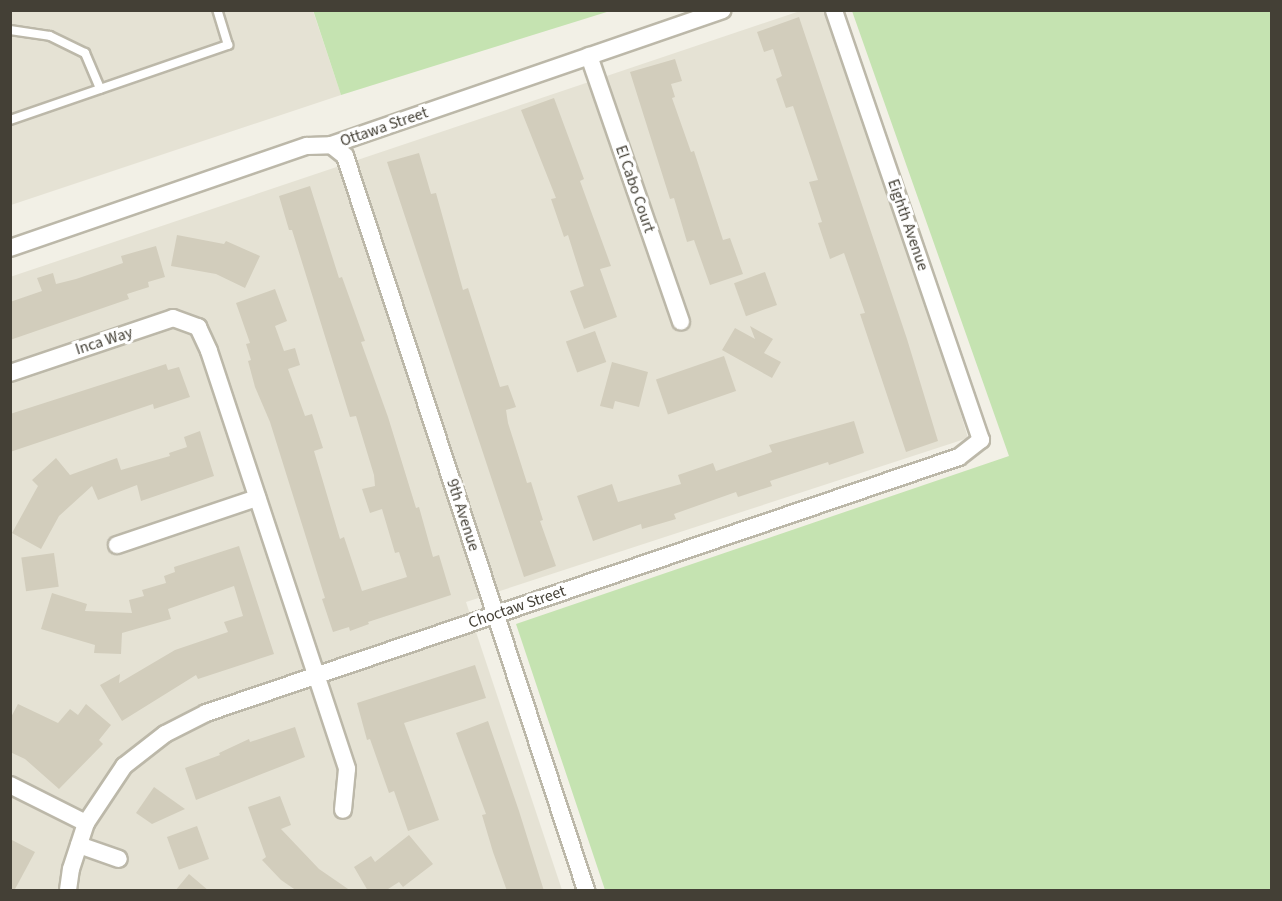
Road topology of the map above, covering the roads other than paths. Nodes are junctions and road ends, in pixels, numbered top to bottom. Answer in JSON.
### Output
{"nodes":[{"id":1,"x":217,"y":10,"type":"edge"},
{"id":2,"x":722,"y":10,"type":"edge"},
{"id":3,"x":834,"y":10,"type":"edge"},
{"id":4,"x":10,"y":30,"type":"edge"},
{"id":5,"x":589,"y":56,"type":"junction"},
{"id":6,"x":100,"y":90,"type":"junction"},
{"id":7,"x":10,"y":120,"type":"edge"},
{"id":8,"x":331,"y":145,"type":"junction"},
{"id":9,"x":10,"y":248,"type":"edge"},
{"id":10,"x":681,"y":322,"type":"dead end"},
{"id":11,"x":10,"y":373,"type":"edge"},
{"id":12,"x":981,"y":440,"type":"joint"},
{"id":13,"x":257,"y":498,"type":"junction"},
{"id":14,"x":117,"y":545,"type":"dead end"},
{"id":15,"x":496,"y":614,"type":"junction"},
{"id":16,"x":316,"y":677,"type":"junction"},
{"id":17,"x":10,"y":786,"type":"edge"},
{"id":18,"x":343,"y":810,"type":"dead end"},
{"id":19,"x":86,"y":822,"type":"junction"},
{"id":20,"x":79,"y":845,"type":"junction"},
{"id":21,"x":119,"y":859,"type":"dead end"},
{"id":22,"x":68,"y":891,"type":"edge"},
{"id":23,"x":586,"y":891,"type":"edge"}],
"edges":[{"from":1,"to":6,"type":"lane"},
{"from":2,"to":5,"type":"street","name":"Ottawa Street"},
{"from":3,"to":12,"type":"street","name":"Eighth Avenue"},
{"from":4,"to":6,"type":"lane"},
{"from":5,"to":8,"type":"street","name":"Ottawa Street"},
{"from":5,"to":10,"type":"street","name":"El Cabo Court"},
{"from":6,"to":7,"type":"lane"},
{"from":8,"to":9,"type":"street","name":"Ottawa Street"},
{"from":8,"to":15,"type":"street","name":"9th Avenue"},
{"from":11,"to":13,"type":"street","name":"Inca Way"},
{"from":12,"to":15,"type":"street","name":"Choctaw Street"},
{"from":13,"to":14,"type":"street"},
{"from":13,"to":16,"type":"street"},
{"from":15,"to":16,"type":"street","name":"Choctaw Street"},
{"from":15,"to":23,"type":"street","name":"9th Avenue"},
{"from":16,"to":18,"type":"street"},
{"from":16,"to":19,"type":"street","name":"Choctaw Street"},
{"from":17,"to":19,"type":"street"},
{"from":19,"to":20,"type":"street","name":"Choctaw Street"},
{"from":20,"to":21,"type":"street"},
{"from":20,"to":22,"type":"street","name":"Choctaw Street"}]}
